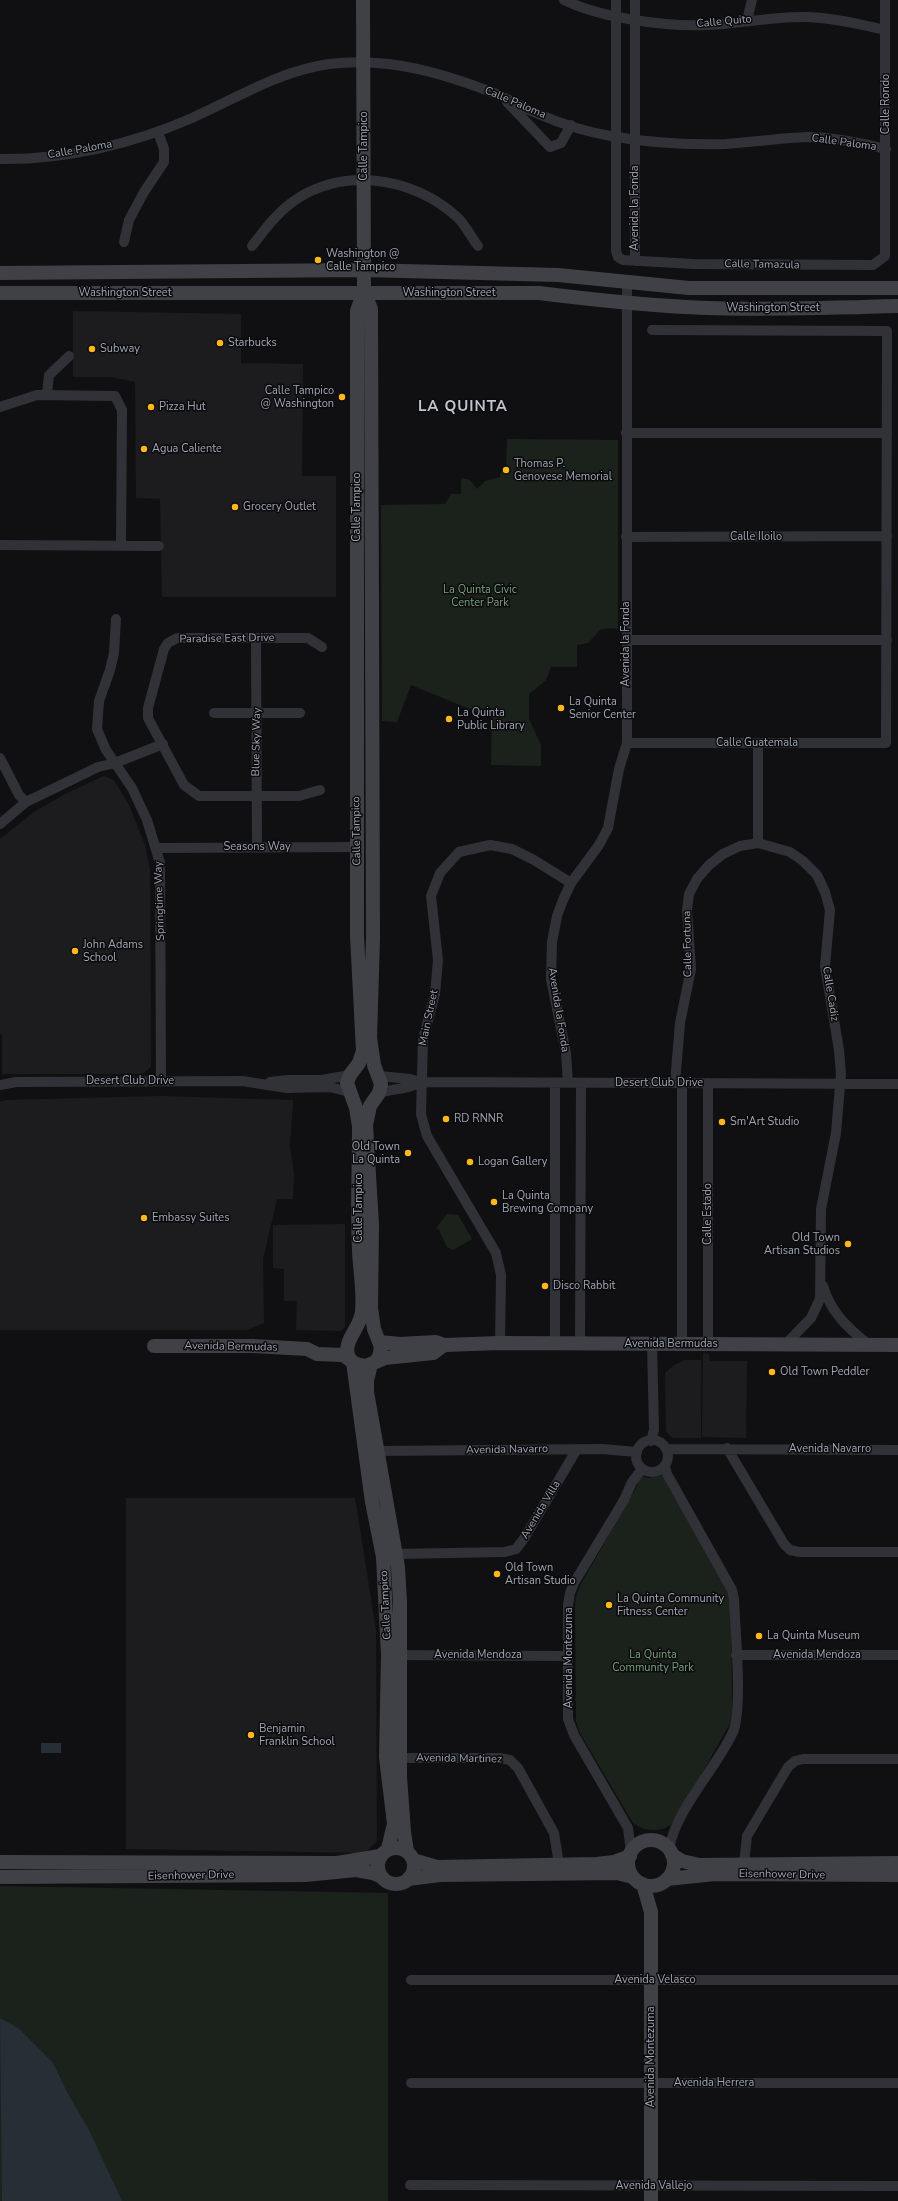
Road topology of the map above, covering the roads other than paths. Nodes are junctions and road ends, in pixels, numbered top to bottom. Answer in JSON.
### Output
{"nodes":[{"id":1,"x":363,"y":0,"type":"edge"},
{"id":2,"x":564,"y":0,"type":"edge"},
{"id":3,"x":616,"y":0,"type":"edge"},
{"id":4,"x":635,"y":0,"type":"edge"},
{"id":5,"x":752,"y":0,"type":"edge"},
{"id":6,"x":885,"y":0,"type":"edge"},
{"id":7,"x":616,"y":16,"type":"junction"},
{"id":8,"x":635,"y":19,"type":"junction"},
{"id":9,"x":747,"y":20,"type":"junction"},
{"id":10,"x":885,"y":30,"type":"junction"},
{"id":11,"x":364,"y":62,"type":"junction"},
{"id":12,"x":501,"y":96,"type":"junction"},
{"id":13,"x":571,"y":125,"type":"junction"},
{"id":14,"x":158,"y":132,"type":"junction"},
{"id":15,"x":617,"y":137,"type":"junction"},
{"id":16,"x":635,"y":140,"type":"junction"},
{"id":17,"x":886,"y":149,"type":"junction"},
{"id":18,"x":0,"y":159,"type":"edge"},
{"id":19,"x":364,"y":181,"type":"junction"},
{"id":20,"x":124,"y":242,"type":"dead end"},
{"id":21,"x":252,"y":246,"type":"dead end"},
{"id":22,"x":478,"y":246,"type":"dead end"},
{"id":23,"x":885,"y":256,"type":"joint"},
{"id":24,"x":635,"y":261,"type":"junction"},
{"id":25,"x":364,"y":270,"type":"junction"},
{"id":26,"x":0,"y":273,"type":"edge"},
{"id":27,"x":627,"y":283,"type":"junction"},
{"id":28,"x":898,"y":288,"type":"edge"},
{"id":29,"x":364,"y":292,"type":"junction"},
{"id":30,"x":0,"y":293,"type":"edge"},
{"id":31,"x":626,"y":304,"type":"junction"},
{"id":32,"x":898,"y":306,"type":"edge"},
{"id":33,"x":652,"y":330,"type":"dead end"},
{"id":34,"x":69,"y":356,"type":"dead end"},
{"id":35,"x":47,"y":394,"type":"junction"},
{"id":36,"x":0,"y":407,"type":"edge"},
{"id":37,"x":887,"y":433,"type":"junction"},
{"id":38,"x":626,"y":434,"type":"junction"},
{"id":39,"x":887,"y":536,"type":"junction"},
{"id":40,"x":626,"y":537,"type":"junction"},
{"id":41,"x":0,"y":545,"type":"edge"},
{"id":42,"x":121,"y":546,"type":"junction"},
{"id":43,"x":159,"y":546,"type":"dead end"},
{"id":44,"x":116,"y":619,"type":"dead end"},
{"id":45,"x":256,"y":638,"type":"junction"},
{"id":46,"x":626,"y":640,"type":"junction"},
{"id":47,"x":887,"y":640,"type":"junction"},
{"id":48,"x":322,"y":647,"type":"dead end"},
{"id":49,"x":258,"y":712,"type":"junction"},
{"id":50,"x":214,"y":713,"type":"dead end"},
{"id":51,"x":300,"y":713,"type":"dead end"},
{"id":52,"x":758,"y":742,"type":"junction"},
{"id":53,"x":627,"y":743,"type":"junction"},
{"id":54,"x":164,"y":744,"type":"junction"},
{"id":55,"x":0,"y":758,"type":"edge"},
{"id":56,"x":115,"y":763,"type":"junction"},
{"id":57,"x":320,"y":790,"type":"dead end"},
{"id":58,"x":256,"y":797,"type":"junction"},
{"id":59,"x":26,"y":802,"type":"junction"},
{"id":60,"x":0,"y":824,"type":"edge"},
{"id":61,"x":758,"y":843,"type":"junction"},
{"id":62,"x":257,"y":846,"type":"junction"},
{"id":63,"x":358,"y":847,"type":"junction"},
{"id":64,"x":156,"y":848,"type":"junction"},
{"id":65,"x":571,"y":883,"type":"junction"},
{"id":66,"x":374,"y":938,"type":"junction"},
{"id":67,"x":351,"y":1073,"type":"junction"},
{"id":68,"x":378,"y":1074,"type":"junction"},
{"id":69,"x":162,"y":1081,"type":"junction"},
{"id":70,"x":421,"y":1082,"type":"junction"},
{"id":71,"x":555,"y":1083,"type":"junction"},
{"id":72,"x":568,"y":1083,"type":"junction"},
{"id":73,"x":581,"y":1083,"type":"junction"},
{"id":74,"x":679,"y":1083,"type":"junction"},
{"id":75,"x":708,"y":1083,"type":"junction"},
{"id":76,"x":839,"y":1083,"type":"junction"},
{"id":77,"x":0,"y":1084,"type":"edge"},
{"id":78,"x":260,"y":1084,"type":"junction"},
{"id":79,"x":898,"y":1084,"type":"edge"},
{"id":80,"x":350,"y":1094,"type":"junction"},
{"id":81,"x":378,"y":1094,"type":"junction"},
{"id":82,"x":822,"y":1283,"type":"junction"},
{"id":83,"x":350,"y":1338,"type":"junction"},
{"id":84,"x":378,"y":1340,"type":"junction"},
{"id":85,"x":500,"y":1343,"type":"junction"},
{"id":86,"x":556,"y":1344,"type":"junction"},
{"id":87,"x":580,"y":1344,"type":"junction"},
{"id":88,"x":652,"y":1344,"type":"junction"},
{"id":89,"x":444,"y":1345,"type":"junction"},
{"id":90,"x":682,"y":1345,"type":"junction"},
{"id":91,"x":708,"y":1345,"type":"junction"},
{"id":92,"x":786,"y":1345,"type":"junction"},
{"id":93,"x":869,"y":1345,"type":"junction"},
{"id":94,"x":898,"y":1345,"type":"edge"},
{"id":95,"x":154,"y":1346,"type":"dead end"},
{"id":96,"x":307,"y":1349,"type":"junction"},
{"id":97,"x":352,"y":1361,"type":"junction"},
{"id":98,"x":374,"y":1363,"type":"junction"},
{"id":99,"x":651,"y":1441,"type":"junction"},
{"id":100,"x":727,"y":1448,"type":"junction"},
{"id":101,"x":577,"y":1449,"type":"junction"},
{"id":102,"x":666,"y":1449,"type":"junction"},
{"id":103,"x":898,"y":1450,"type":"edge"},
{"id":104,"x":377,"y":1451,"type":"junction"},
{"id":105,"x":637,"y":1452,"type":"junction"},
{"id":106,"x":664,"y":1466,"type":"junction"},
{"id":107,"x":642,"y":1469,"type":"junction"},
{"id":108,"x":898,"y":1552,"type":"edge"},
{"id":109,"x":396,"y":1554,"type":"junction"},
{"id":110,"x":394,"y":1655,"type":"junction"},
{"id":111,"x":736,"y":1655,"type":"junction"},
{"id":112,"x":898,"y":1655,"type":"edge"},
{"id":113,"x":568,"y":1656,"type":"junction"},
{"id":114,"x":400,"y":1758,"type":"junction"},
{"id":115,"x":898,"y":1759,"type":"edge"},
{"id":116,"x":384,"y":1852,"type":"junction"},
{"id":117,"x":671,"y":1852,"type":"junction"},
{"id":118,"x":630,"y":1854,"type":"junction"},
{"id":119,"x":410,"y":1856,"type":"junction"},
{"id":120,"x":0,"y":1862,"type":"edge"},
{"id":121,"x":51,"y":1862,"type":"junction"},
{"id":122,"x":265,"y":1862,"type":"junction"},
{"id":123,"x":898,"y":1863,"type":"edge"},
{"id":124,"x":744,"y":1864,"type":"junction"},
{"id":125,"x":560,"y":1870,"type":"junction"},
{"id":126,"x":0,"y":1873,"type":"edge"},
{"id":127,"x":246,"y":1875,"type":"junction"},
{"id":128,"x":898,"y":1875,"type":"edge"},
{"id":129,"x":380,"y":1876,"type":"junction"},
{"id":130,"x":0,"y":1877,"type":"edge"},
{"id":131,"x":408,"y":1879,"type":"junction"},
{"id":132,"x":638,"y":1880,"type":"junction"},
{"id":133,"x":664,"y":1881,"type":"junction"},
{"id":134,"x":651,"y":1912,"type":"junction"},
{"id":135,"x":412,"y":1980,"type":"dead end"},
{"id":136,"x":652,"y":1980,"type":"junction"},
{"id":137,"x":898,"y":1980,"type":"edge"},
{"id":138,"x":411,"y":2083,"type":"dead end"},
{"id":139,"x":651,"y":2083,"type":"junction"},
{"id":140,"x":898,"y":2083,"type":"edge"},
{"id":141,"x":410,"y":2186,"type":"dead end"},
{"id":142,"x":651,"y":2186,"type":"junction"},
{"id":143,"x":898,"y":2186,"type":"edge"},
{"id":144,"x":651,"y":2201,"type":"edge"}],
"edges":[{"from":1,"to":11,"type":"street","name":"Calle Tampico"},
{"from":2,"to":7,"type":"street","name":"Calle Quito"},
{"from":3,"to":7,"type":"street","name":"Avenida la Fonda"},
{"from":4,"to":8,"type":"street","name":"Avenida la Fonda"},
{"from":5,"to":9,"type":"street"},
{"from":6,"to":10,"type":"street","name":"Calle Rondo"},
{"from":7,"to":8,"type":"street","name":"Calle Quito"},
{"from":7,"to":15,"type":"street","name":"Avenida la Fonda"},
{"from":8,"to":9,"type":"street","name":"Calle Quito"},
{"from":8,"to":16,"type":"street","name":"Avenida la Fonda"},
{"from":9,"to":10,"type":"street","name":"Calle Quito"},
{"from":10,"to":17,"type":"street","name":"Calle Rondo"},
{"from":11,"to":12,"type":"street","name":"Calle Paloma"},
{"from":11,"to":14,"type":"street","name":"Calle Paloma"},
{"from":11,"to":19,"type":"street","name":"Calle Tampico"},
{"from":12,"to":13,"type":"street","name":"Calle Paloma"},
{"from":12,"to":13,"type":"street"},
{"from":13,"to":15,"type":"street","name":"Calle Paloma"},
{"from":14,"to":18,"type":"street","name":"Calle Paloma"},
{"from":14,"to":20,"type":"street"},
{"from":15,"to":16,"type":"street","name":"Calle Paloma"},
{"from":15,"to":24,"type":"street","name":"Avenida la Fonda"},
{"from":16,"to":17,"type":"street","name":"Calle Paloma"},
{"from":16,"to":24,"type":"street","name":"Avenida la Fonda"},
{"from":17,"to":23,"type":"street","name":"Calle Rondo"},
{"from":19,"to":21,"type":"street"},
{"from":19,"to":22,"type":"street"},
{"from":19,"to":25,"type":"street","name":"Calle Tampico"},
{"from":23,"to":24,"type":"street","name":"Calle Tamazula"},
{"from":25,"to":26,"type":"street","name":"Washington Street"},
{"from":25,"to":27,"type":"street","name":"Washington Street"},
{"from":25,"to":29,"type":"street","name":"Calle Tampico"},
{"from":27,"to":28,"type":"street","name":"Washington Street"},
{"from":27,"to":31,"type":"street","name":"Avenida la Fonda"},
{"from":29,"to":30,"type":"street","name":"Washington Street"},
{"from":29,"to":31,"type":"street","name":"Washington Street"},
{"from":29,"to":63,"type":"street","name":"Calle Tampico"},
{"from":29,"to":66,"type":"street","name":"Calle Tampico"},
{"from":31,"to":32,"type":"street","name":"Washington Street"},
{"from":31,"to":38,"type":"street","name":"Avenida la Fonda"},
{"from":33,"to":37,"type":"street"},
{"from":34,"to":35,"type":"street"},
{"from":35,"to":36,"type":"street"},
{"from":35,"to":42,"type":"street"},
{"from":37,"to":38,"type":"street"},
{"from":37,"to":39,"type":"street"},
{"from":38,"to":40,"type":"street","name":"Avenida la Fonda"},
{"from":39,"to":40,"type":"street","name":"Calle Iloilo"},
{"from":39,"to":47,"type":"street"},
{"from":40,"to":46,"type":"street","name":"Avenida la Fonda"},
{"from":41,"to":42,"type":"street"},
{"from":42,"to":43,"type":"street"},
{"from":44,"to":56,"type":"street","name":"Springtime Way"},
{"from":45,"to":48,"type":"street","name":"Paradise East Drive"},
{"from":45,"to":49,"type":"street","name":"Blue Sky Way"},
{"from":45,"to":54,"type":"street","name":"Paradise East Drive"},
{"from":46,"to":47,"type":"street"},
{"from":46,"to":53,"type":"street","name":"Avenida la Fonda"},
{"from":47,"to":52,"type":"street","name":"Calle Guatemala"},
{"from":49,"to":50,"type":"street"},
{"from":49,"to":51,"type":"street"},
{"from":49,"to":58,"type":"street","name":"Blue Sky Way"},
{"from":52,"to":53,"type":"street","name":"Calle Guatemala"},
{"from":52,"to":61,"type":"street"},
{"from":53,"to":65,"type":"street","name":"Avenida la Fonda"},
{"from":54,"to":56,"type":"street"},
{"from":54,"to":58,"type":"street","name":"Paradise East Drive"},
{"from":55,"to":59,"type":"street"},
{"from":56,"to":59,"type":"street"},
{"from":56,"to":64,"type":"street","name":"Springtime Way"},
{"from":57,"to":58,"type":"street","name":"Paradise East Drive"},
{"from":58,"to":62,"type":"street","name":"Blue Sky Way"},
{"from":59,"to":60,"type":"street"},
{"from":61,"to":74,"type":"street","name":"Calle Fortuna"},
{"from":61,"to":76,"type":"street","name":"Calle Cadiz"},
{"from":62,"to":63,"type":"street","name":"Seasons Way"},
{"from":62,"to":64,"type":"street","name":"Seasons Way"},
{"from":63,"to":66,"type":"street"},
{"from":63,"to":67,"type":"street","name":"Calle Tampico"},
{"from":64,"to":69,"type":"street","name":"Springtime Way"},
{"from":65,"to":70,"type":"street","name":"Main Street"},
{"from":65,"to":72,"type":"street","name":"Avenida la Fonda"},
{"from":66,"to":68,"type":"street","name":"Calle Tampico"},
{"from":67,"to":68,"type":"street","name":"Desert Club Drive"},
{"from":67,"to":78,"type":"street","name":"Desert Club Drive"},
{"from":67,"to":80,"type":"street","name":"Calle Tampico"},
{"from":68,"to":70,"type":"street","name":"Desert Club Drive"},
{"from":68,"to":81,"type":"street","name":"Calle Tampico"},
{"from":69,"to":77,"type":"street","name":"Desert Club Drive"},
{"from":69,"to":78,"type":"street","name":"Desert Club Drive"},
{"from":70,"to":71,"type":"street","name":"Desert Club Drive"},
{"from":70,"to":81,"type":"street","name":"Desert Club Drive"},
{"from":70,"to":85,"type":"street","name":"Main Street"},
{"from":71,"to":72,"type":"street","name":"Desert Club Drive"},
{"from":71,"to":86,"type":"street"},
{"from":72,"to":73,"type":"street","name":"Desert Club Drive"},
{"from":73,"to":74,"type":"street","name":"Desert Club Drive"},
{"from":73,"to":87,"type":"street"},
{"from":74,"to":75,"type":"street","name":"Desert Club Drive"},
{"from":74,"to":90,"type":"street"},
{"from":75,"to":76,"type":"street","name":"Desert Club Drive"},
{"from":75,"to":91,"type":"street","name":"Calle Estado"},
{"from":76,"to":79,"type":"street","name":"Desert Club Drive"},
{"from":76,"to":82,"type":"street","name":"Calle Cadiz"},
{"from":78,"to":80,"type":"street","name":"Desert Club Drive"},
{"from":80,"to":81,"type":"street","name":"Desert Club Drive"},
{"from":80,"to":83,"type":"street","name":"Calle Tampico"},
{"from":81,"to":84,"type":"street","name":"Calle Tampico"},
{"from":82,"to":92,"type":"street","name":"Calle Cadiz"},
{"from":82,"to":93,"type":"street","name":"Calle Cadiz"},
{"from":83,"to":84,"type":"street","name":"Avenida Bermudas"},
{"from":83,"to":96,"type":"street","name":"Avenida Bermudas"},
{"from":83,"to":97,"type":"street","name":"Calle Tampico"},
{"from":84,"to":89,"type":"street","name":"Avenida Bermudas"},
{"from":84,"to":98,"type":"street","name":"Calle Tampico"},
{"from":85,"to":86,"type":"street","name":"Avenida Bermudas"},
{"from":85,"to":89,"type":"street","name":"Avenida Bermudas"},
{"from":86,"to":87,"type":"street","name":"Avenida Bermudas"},
{"from":87,"to":88,"type":"street","name":"Avenida Bermudas"},
{"from":88,"to":90,"type":"street","name":"Avenida Bermudas"},
{"from":88,"to":99,"type":"street"},
{"from":89,"to":98,"type":"street","name":"Avenida Bermudas"},
{"from":90,"to":91,"type":"street","name":"Avenida Bermudas"},
{"from":91,"to":92,"type":"street","name":"Avenida Bermudas"},
{"from":92,"to":93,"type":"street","name":"Avenida Bermudas"},
{"from":93,"to":94,"type":"street","name":"Avenida Bermudas"},
{"from":95,"to":96,"type":"street","name":"Avenida Bermudas"},
{"from":96,"to":97,"type":"street","name":"Avenida Bermudas"},
{"from":97,"to":98,"type":"street","name":"Avenida Bermudas"},
{"from":97,"to":110,"type":"street","name":"Calle Tampico"},
{"from":98,"to":104,"type":"street","name":"Calle Tampico"},
{"from":99,"to":102,"type":"street"},
{"from":99,"to":105,"type":"street"},
{"from":100,"to":102,"type":"street","name":"Avenida Navarro"},
{"from":100,"to":103,"type":"street","name":"Avenida Navarro"},
{"from":100,"to":108,"type":"street"},
{"from":101,"to":104,"type":"street","name":"Avenida Navarro"},
{"from":101,"to":105,"type":"street","name":"Avenida Navarro"},
{"from":101,"to":109,"type":"street","name":"Avenida Villa"},
{"from":102,"to":106,"type":"street"},
{"from":104,"to":109,"type":"street","name":"Calle Tampico"},
{"from":105,"to":107,"type":"street"},
{"from":106,"to":107,"type":"street"},
{"from":106,"to":111,"type":"street"},
{"from":107,"to":113,"type":"street","name":"Avenida Montezuma"},
{"from":109,"to":110,"type":"street","name":"Calle Tampico"},
{"from":110,"to":113,"type":"street","name":"Avenida Mendoza"},
{"from":110,"to":114,"type":"street","name":"Calle Tampico"},
{"from":110,"to":116,"type":"street","name":"Calle Tampico"},
{"from":111,"to":112,"type":"street","name":"Avenida Mendoza"},
{"from":111,"to":117,"type":"street"},
{"from":113,"to":118,"type":"street","name":"Avenida Montezuma"},
{"from":114,"to":119,"type":"street","name":"Calle Tampico"},
{"from":114,"to":125,"type":"street","name":"Avenida Martinez"},
{"from":115,"to":124,"type":"street"},
{"from":116,"to":119,"type":"street","name":"Eisenhower Drive"},
{"from":116,"to":122,"type":"street","name":"Eisenhower Drive"},
{"from":116,"to":129,"type":"street"},
{"from":117,"to":118,"type":"street","name":"Eisenhower Drive"},
{"from":117,"to":124,"type":"street","name":"Eisenhower Drive"},
{"from":117,"to":133,"type":"street"},
{"from":118,"to":125,"type":"street","name":"Eisenhower Drive"},
{"from":118,"to":132,"type":"street"},
{"from":119,"to":125,"type":"street","name":"Eisenhower Drive"},
{"from":119,"to":131,"type":"street"},
{"from":120,"to":121,"type":"street","name":"Eisenhower Drive"},
{"from":121,"to":122,"type":"street","name":"Eisenhower Drive"},
{"from":121,"to":126,"type":"street"},
{"from":122,"to":127,"type":"street"},
{"from":123,"to":124,"type":"street","name":"Eisenhower Drive"},
{"from":125,"to":131,"type":"street","name":"Eisenhower Drive"},
{"from":125,"to":132,"type":"street","name":"Eisenhower Drive"},
{"from":127,"to":129,"type":"street","name":"Eisenhower Drive"},
{"from":127,"to":130,"type":"street","name":"Eisenhower Drive"},
{"from":128,"to":133,"type":"street","name":"Eisenhower Drive"},
{"from":129,"to":131,"type":"street","name":"Eisenhower Drive"},
{"from":132,"to":133,"type":"street","name":"Eisenhower Drive"},
{"from":132,"to":134,"type":"street","name":"Avenida Montezuma"},
{"from":133,"to":134,"type":"street","name":"Avenida Montezuma"},
{"from":134,"to":136,"type":"street","name":"Avenida Montezuma"},
{"from":135,"to":136,"type":"street","name":"Avenida Velasco"},
{"from":136,"to":137,"type":"street","name":"Avenida Velasco"},
{"from":136,"to":139,"type":"street","name":"Avenida Montezuma"},
{"from":138,"to":139,"type":"street","name":"Avenida Herrera"},
{"from":139,"to":140,"type":"street","name":"Avenida Herrera"},
{"from":139,"to":142,"type":"street","name":"Avenida Montezuma"},
{"from":141,"to":142,"type":"street","name":"Avenida Vallejo"},
{"from":142,"to":143,"type":"street","name":"Avenida Vallejo"},
{"from":142,"to":144,"type":"street","name":"Avenida Montezuma"}]}
